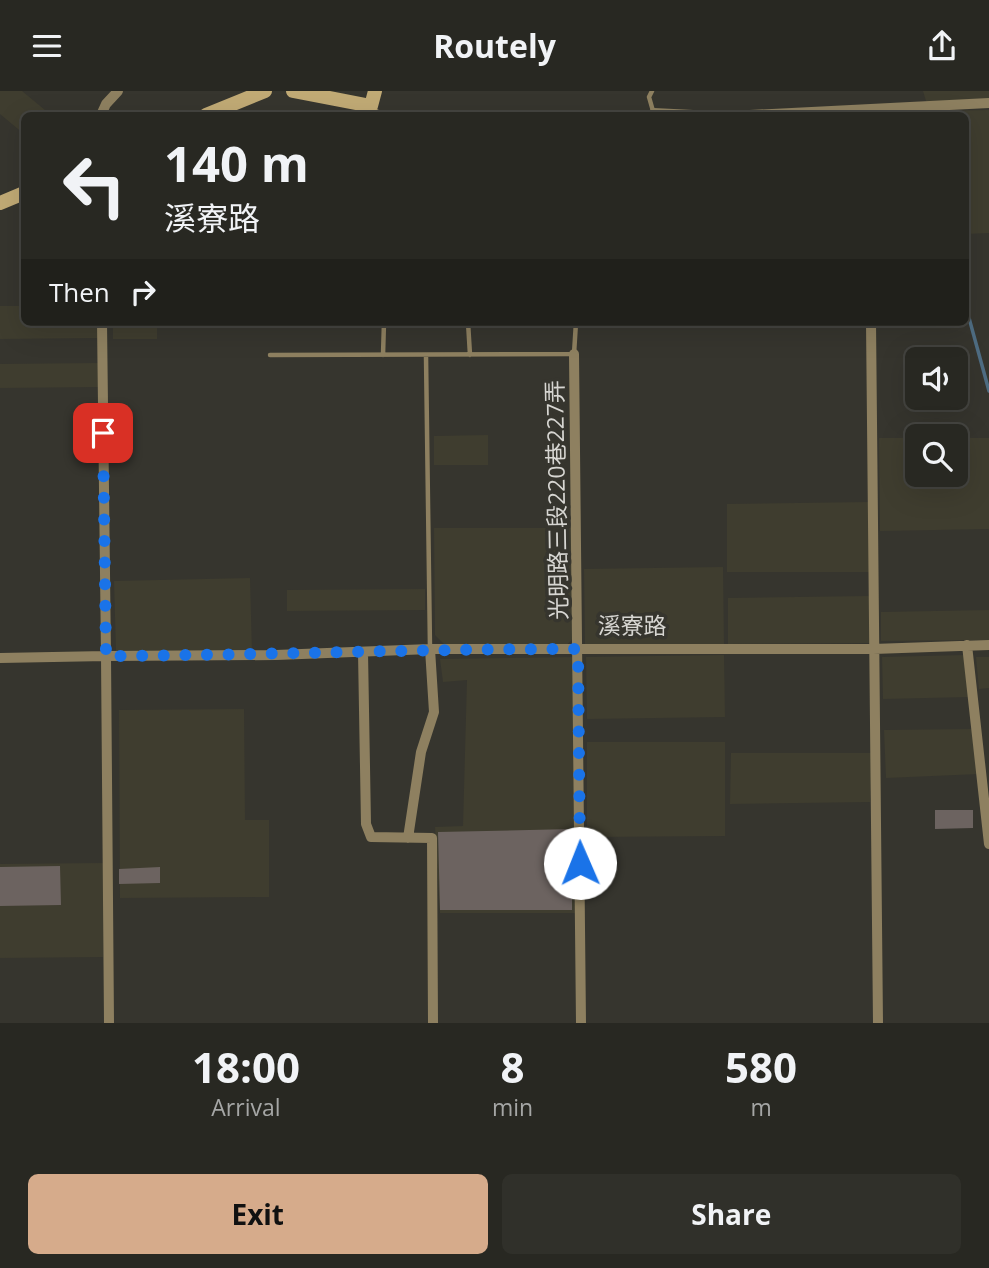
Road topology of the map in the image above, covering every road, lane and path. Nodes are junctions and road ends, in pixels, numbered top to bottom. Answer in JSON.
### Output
{"nodes":[{"id":1,"x":118,"y":91,"type":"edge"},
{"id":2,"x":265,"y":91,"type":"edge"},
{"id":3,"x":293,"y":91,"type":"edge"},
{"id":4,"x":375,"y":91,"type":"edge"},
{"id":5,"x":652,"y":91,"type":"edge"},
{"id":6,"x":989,"y":103,"type":"edge"},
{"id":7,"x":376,"y":111,"type":"edge"},
{"id":8,"x":103,"y":112,"type":"edge"},
{"id":9,"x":213,"y":112,"type":"edge"},
{"id":10,"x":652,"y":112,"type":"edge"},
{"id":11,"x":849,"y":112,"type":"edge"},
{"id":12,"x":21,"y":194,"type":"edge"},
{"id":13,"x":0,"y":203,"type":"edge"},
{"id":14,"x":102,"y":326,"type":"edge"},
{"id":15,"x":384,"y":326,"type":"edge"},
{"id":16,"x":468,"y":326,"type":"edge"},
{"id":17,"x":576,"y":326,"type":"edge"},
{"id":18,"x":871,"y":326,"type":"edge"},
{"id":19,"x":574,"y":354,"type":"junction"},
{"id":20,"x":271,"y":355,"type":"dead end"},
{"id":21,"x":383,"y":355,"type":"junction"},
{"id":22,"x":426,"y":355,"type":"junction"},
{"id":23,"x":470,"y":355,"type":"junction"},
{"id":24,"x":967,"y":645,"type":"junction"},
{"id":25,"x":989,"y":645,"type":"edge"},
{"id":26,"x":430,"y":649,"type":"junction"},
{"id":27,"x":578,"y":649,"type":"junction"},
{"id":28,"x":873,"y":649,"type":"junction"},
{"id":29,"x":363,"y":652,"type":"junction"},
{"id":30,"x":106,"y":656,"type":"junction"},
{"id":31,"x":0,"y":657,"type":"edge"},
{"id":32,"x":408,"y":838,"type":"junction"},
{"id":33,"x":989,"y":844,"type":"edge"},
{"id":34,"x":109,"y":1023,"type":"edge"},
{"id":35,"x":433,"y":1023,"type":"edge"},
{"id":36,"x":582,"y":1023,"type":"edge"},
{"id":37,"x":878,"y":1023,"type":"edge"}],
"edges":[{"from":1,"to":8,"type":"street"},
{"from":2,"to":9,"type":"street"},
{"from":3,"to":7,"type":"street"},
{"from":4,"to":7,"type":"street"},
{"from":5,"to":10,"type":"lane"},
{"from":6,"to":11,"type":"street"},
{"from":12,"to":13,"type":"street"},
{"from":14,"to":30,"type":"street"},
{"from":15,"to":21,"type":"lane"},
{"from":16,"to":23,"type":"lane"},
{"from":17,"to":19,"type":"lane"},
{"from":18,"to":28,"type":"street"},
{"from":19,"to":23,"type":"lane"},
{"from":19,"to":27,"type":"street","name":"光明路三段220巷227弄"},
{"from":20,"to":21,"type":"lane"},
{"from":21,"to":22,"type":"lane"},
{"from":22,"to":23,"type":"lane"},
{"from":22,"to":26,"type":"lane"},
{"from":24,"to":25,"type":"street","name":"溪寮路"},
{"from":24,"to":28,"type":"street","name":"溪寮路"},
{"from":24,"to":33,"type":"street"},
{"from":26,"to":27,"type":"street","name":"溪寮路"},
{"from":26,"to":29,"type":"street","name":"溪寮路"},
{"from":26,"to":32,"type":"street"},
{"from":27,"to":28,"type":"street","name":"溪寮路"},
{"from":27,"to":36,"type":"street","name":"光明路三段220巷227弄"},
{"from":28,"to":37,"type":"street"},
{"from":29,"to":30,"type":"street","name":"溪寮路"},
{"from":29,"to":32,"type":"street"},
{"from":30,"to":31,"type":"street","name":"溪寮路"},
{"from":30,"to":34,"type":"street"},
{"from":32,"to":35,"type":"street"}]}
